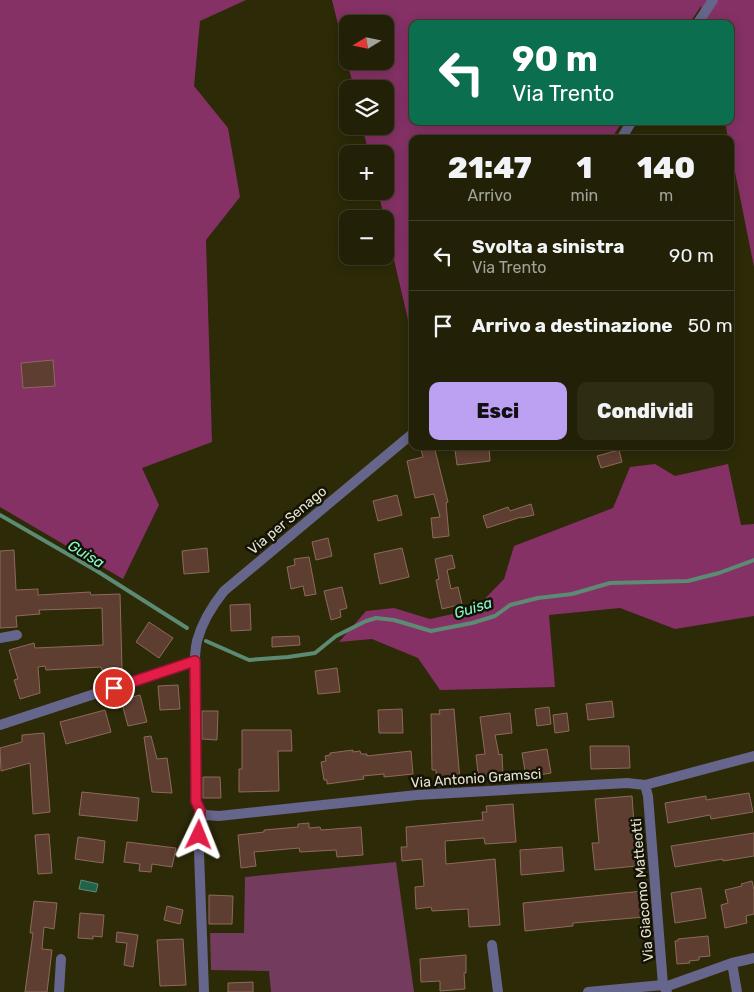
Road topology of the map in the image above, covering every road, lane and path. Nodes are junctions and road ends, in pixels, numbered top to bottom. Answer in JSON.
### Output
{"nodes":[{"id":1,"x":713,"y":0,"type":"edge"},
{"id":2,"x":700,"y":20,"type":"edge"},
{"id":3,"x":409,"y":437,"type":"edge"},
{"id":4,"x":17,"y":635,"type":"dead end"},
{"id":5,"x":0,"y":638,"type":"edge"},
{"id":6,"x":195,"y":661,"type":"junction"},
{"id":7,"x":0,"y":725,"type":"edge"},
{"id":8,"x":754,"y":756,"type":"edge"},
{"id":9,"x":645,"y":785,"type":"junction"},
{"id":10,"x":200,"y":810,"type":"junction"},
{"id":11,"x":492,"y":946,"type":"dead end"},
{"id":12,"x":754,"y":958,"type":"edge"},
{"id":13,"x":60,"y":959,"type":"dead end"},
{"id":14,"x":732,"y":962,"type":"junction"},
{"id":15,"x":665,"y":988,"type":"edge"},
{"id":16,"x":59,"y":992,"type":"edge"},
{"id":17,"x":204,"y":992,"type":"edge"},
{"id":18,"x":498,"y":992,"type":"edge"},
{"id":19,"x":588,"y":992,"type":"edge"},
{"id":20,"x":737,"y":992,"type":"edge"}],
"edges":[{"from":1,"to":2,"type":"street"},
{"from":3,"to":6,"type":"street","name":"Via per Senago"},
{"from":4,"to":5,"type":"street"},
{"from":6,"to":7,"type":"street"},
{"from":6,"to":10,"type":"street","name":"Via per Senago"},
{"from":8,"to":9,"type":"street","name":"Via Antonio Gramsci"},
{"from":9,"to":10,"type":"street","name":"Via Antonio Gramsci"},
{"from":9,"to":15,"type":"street","name":"Via Giacomo Matteotti"},
{"from":10,"to":17,"type":"street","name":"Via per Senago"},
{"from":11,"to":18,"type":"street"},
{"from":12,"to":14,"type":"street"},
{"from":13,"to":16,"type":"street"},
{"from":14,"to":15,"type":"street"},
{"from":14,"to":20,"type":"street"},
{"from":15,"to":19,"type":"street"}]}
